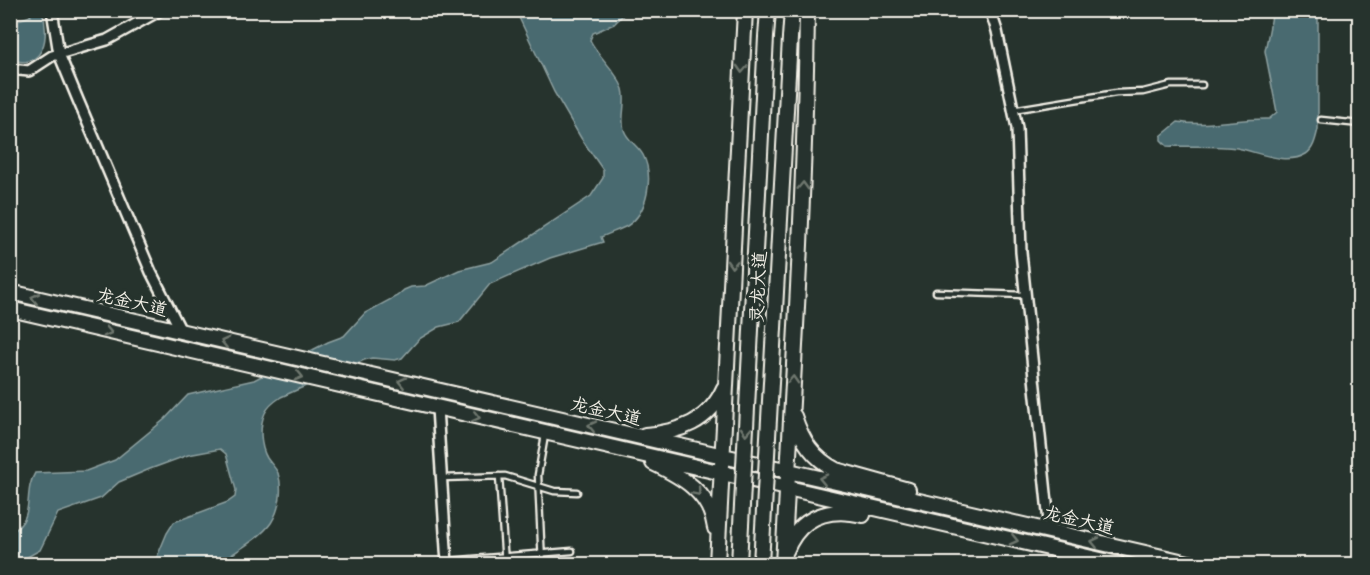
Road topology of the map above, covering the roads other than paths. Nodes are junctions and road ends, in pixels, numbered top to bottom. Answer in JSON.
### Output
{"nodes":[{"id":1,"x":52,"y":10,"type":"edge"},
{"id":2,"x":161,"y":10,"type":"edge"},
{"id":3,"x":746,"y":10,"type":"edge"},
{"id":4,"x":768,"y":10,"type":"edge"},
{"id":5,"x":792,"y":10,"type":"edge"},
{"id":6,"x":807,"y":10,"type":"edge"},
{"id":7,"x":990,"y":10,"type":"edge"},
{"id":8,"x":59,"y":54,"type":"junction"},
{"id":9,"x":10,"y":69,"type":"edge"},
{"id":10,"x":1202,"y":86,"type":"dead end"},
{"id":11,"x":1012,"y":110,"type":"junction"},
{"id":12,"x":1321,"y":120,"type":"dead end"},
{"id":13,"x":1359,"y":124,"type":"edge"},
{"id":14,"x":10,"y":292,"type":"edge"},
{"id":15,"x":936,"y":292,"type":"dead end"},
{"id":16,"x":1025,"y":295,"type":"junction"},
{"id":17,"x":10,"y":309,"type":"edge"},
{"id":18,"x":181,"y":331,"type":"junction"},
{"id":19,"x":726,"y":381,"type":"junction"},
{"id":20,"x":437,"y":408,"type":"junction"},
{"id":21,"x":792,"y":408,"type":"junction"},
{"id":22,"x":546,"y":433,"type":"junction"},
{"id":23,"x":632,"y":435,"type":"junction"},
{"id":24,"x":629,"y":452,"type":"junction"},
{"id":25,"x":722,"y":456,"type":"junction"},
{"id":26,"x":788,"y":471,"type":"junction"},
{"id":27,"x":722,"y":473,"type":"junction"},
{"id":28,"x":499,"y":476,"type":"junction"},
{"id":29,"x":442,"y":478,"type":"junction"},
{"id":30,"x":538,"y":486,"type":"junction"},
{"id":31,"x":787,"y":488,"type":"junction"},
{"id":32,"x":577,"y":492,"type":"dead end"},
{"id":33,"x":972,"y":514,"type":"junction"},
{"id":34,"x":974,"y":531,"type":"junction"},
{"id":35,"x":1050,"y":531,"type":"junction"},
{"id":36,"x":718,"y":550,"type":"junction"},
{"id":37,"x":572,"y":551,"type":"dead end"},
{"id":38,"x":541,"y":554,"type":"junction"},
{"id":39,"x":505,"y":557,"type":"junction"},
{"id":40,"x":447,"y":563,"type":"edge"},
{"id":41,"x":505,"y":564,"type":"edge"},
{"id":42,"x":542,"y":564,"type":"edge"},
{"id":43,"x":717,"y":564,"type":"edge"},
{"id":44,"x":739,"y":564,"type":"edge"},
{"id":45,"x":761,"y":564,"type":"edge"},
{"id":46,"x":783,"y":564,"type":"edge"},
{"id":47,"x":1118,"y":564,"type":"edge"},
{"id":48,"x":1193,"y":564,"type":"edge"}],
"edges":[{"from":1,"to":8,"type":"street"},
{"from":2,"to":8,"type":"street"},
{"from":3,"to":19,"type":"main road","one_way":true},
{"from":4,"to":44,"type":"main road","name":"灵龙大道","one_way":true,"bridge":true},
{"from":5,"to":45,"type":"main road","name":"灵龙大道","bridge":true},
{"from":21,"to":6,"type":"main road","one_way":true},
{"from":7,"to":11,"type":"street"},
{"from":8,"to":9,"type":"street"},
{"from":8,"to":18,"type":"street"},
{"from":10,"to":11,"type":"lane"},
{"from":11,"to":16,"type":"street"},
{"from":12,"to":13,"type":"lane"},
{"from":18,"to":14,"type":"main road","name":"龙金大道","one_way":true},
{"from":15,"to":16,"type":"lane"},
{"from":16,"to":35,"type":"street"},
{"from":17,"to":20,"type":"main road","name":"龙金大道","one_way":true},
{"from":23,"to":18,"type":"main road","name":"龙金大道","one_way":true},
{"from":19,"to":23,"type":"main road"},
{"from":19,"to":25,"type":"main road"},
{"from":20,"to":22,"type":"main road","name":"龙金大道","one_way":true},
{"from":20,"to":29,"type":"street"},
{"from":21,"to":26,"type":"main road"},
{"from":21,"to":33,"type":"main road"},
{"from":22,"to":24,"type":"main road","name":"龙金大道"},
{"from":22,"to":30,"type":"lane"},
{"from":23,"to":25,"type":"main road","name":"龙金大道"},
{"from":24,"to":27,"type":"main road","name":"龙金大道"},
{"from":24,"to":36,"type":"main road","one_way":true},
{"from":25,"to":26,"type":"main road","name":"龙金大道"},
{"from":25,"to":27,"type":"main road"},
{"from":26,"to":31,"type":"main road"},
{"from":33,"to":26,"type":"main road","name":"龙金大道","one_way":true},
{"from":27,"to":31,"type":"main road","name":"龙金大道"},
{"from":27,"to":36,"type":"main road"},
{"from":28,"to":29,"type":"lane"},
{"from":28,"to":30,"type":"lane"},
{"from":28,"to":39,"type":"lane"},
{"from":29,"to":40,"type":"street"},
{"from":30,"to":32,"type":"lane"},
{"from":30,"to":38,"type":"lane"},
{"from":31,"to":34,"type":"main road","name":"龙金大道"},
{"from":31,"to":46,"type":"main road"},
{"from":33,"to":35,"type":"main road","name":"龙金大道"},
{"from":34,"to":46,"type":"main road"},
{"from":34,"to":47,"type":"main road","name":"龙金大道","one_way":true},
{"from":48,"to":35,"type":"main road","name":"龙金大道","one_way":true},
{"from":36,"to":43,"type":"main road"},
{"from":37,"to":38,"type":"lane"},
{"from":38,"to":39,"type":"lane"},
{"from":38,"to":42,"type":"lane"},
{"from":39,"to":40,"type":"lane"},
{"from":39,"to":41,"type":"lane"}]}
